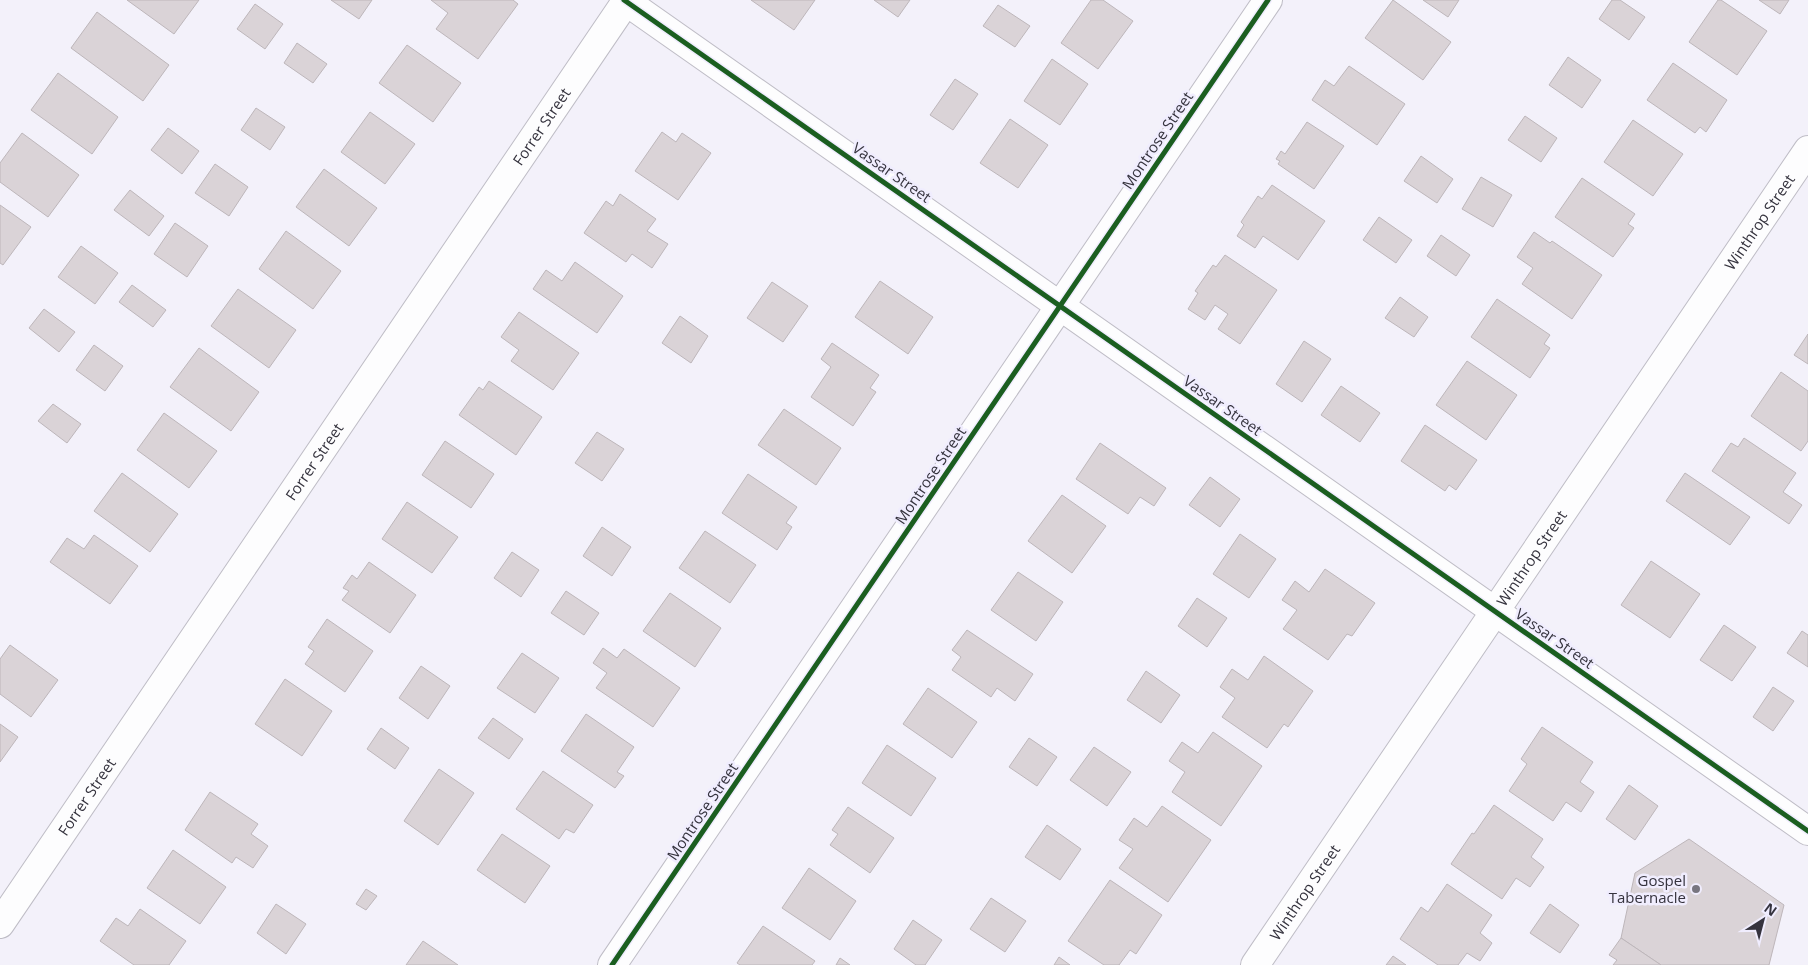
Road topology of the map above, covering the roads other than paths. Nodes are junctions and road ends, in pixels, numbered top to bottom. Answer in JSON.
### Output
{"nodes":[{"id":1,"x":626,"y":0,"type":"edge"},
{"id":2,"x":1268,"y":0,"type":"edge"},
{"id":3,"x":1808,"y":150,"type":"edge"},
{"id":4,"x":1060,"y":306,"type":"junction"},
{"id":5,"x":1495,"y":611,"type":"junction"},
{"id":6,"x":1808,"y":830,"type":"edge"},
{"id":7,"x":0,"y":924,"type":"edge"},
{"id":8,"x":612,"y":965,"type":"edge"},
{"id":9,"x":1255,"y":965,"type":"edge"}],
"edges":[{"from":1,"to":4,"type":"street","name":"Vassar Street"},
{"from":1,"to":7,"type":"street","name":"Forrer Street"},
{"from":2,"to":4,"type":"street","name":"Montrose Street"},
{"from":3,"to":5,"type":"street","name":"Winthrop Street"},
{"from":4,"to":5,"type":"street","name":"Vassar Street"},
{"from":4,"to":8,"type":"street","name":"Montrose Street"},
{"from":5,"to":6,"type":"street","name":"Vassar Street"},
{"from":5,"to":9,"type":"street","name":"Winthrop Street"}]}
